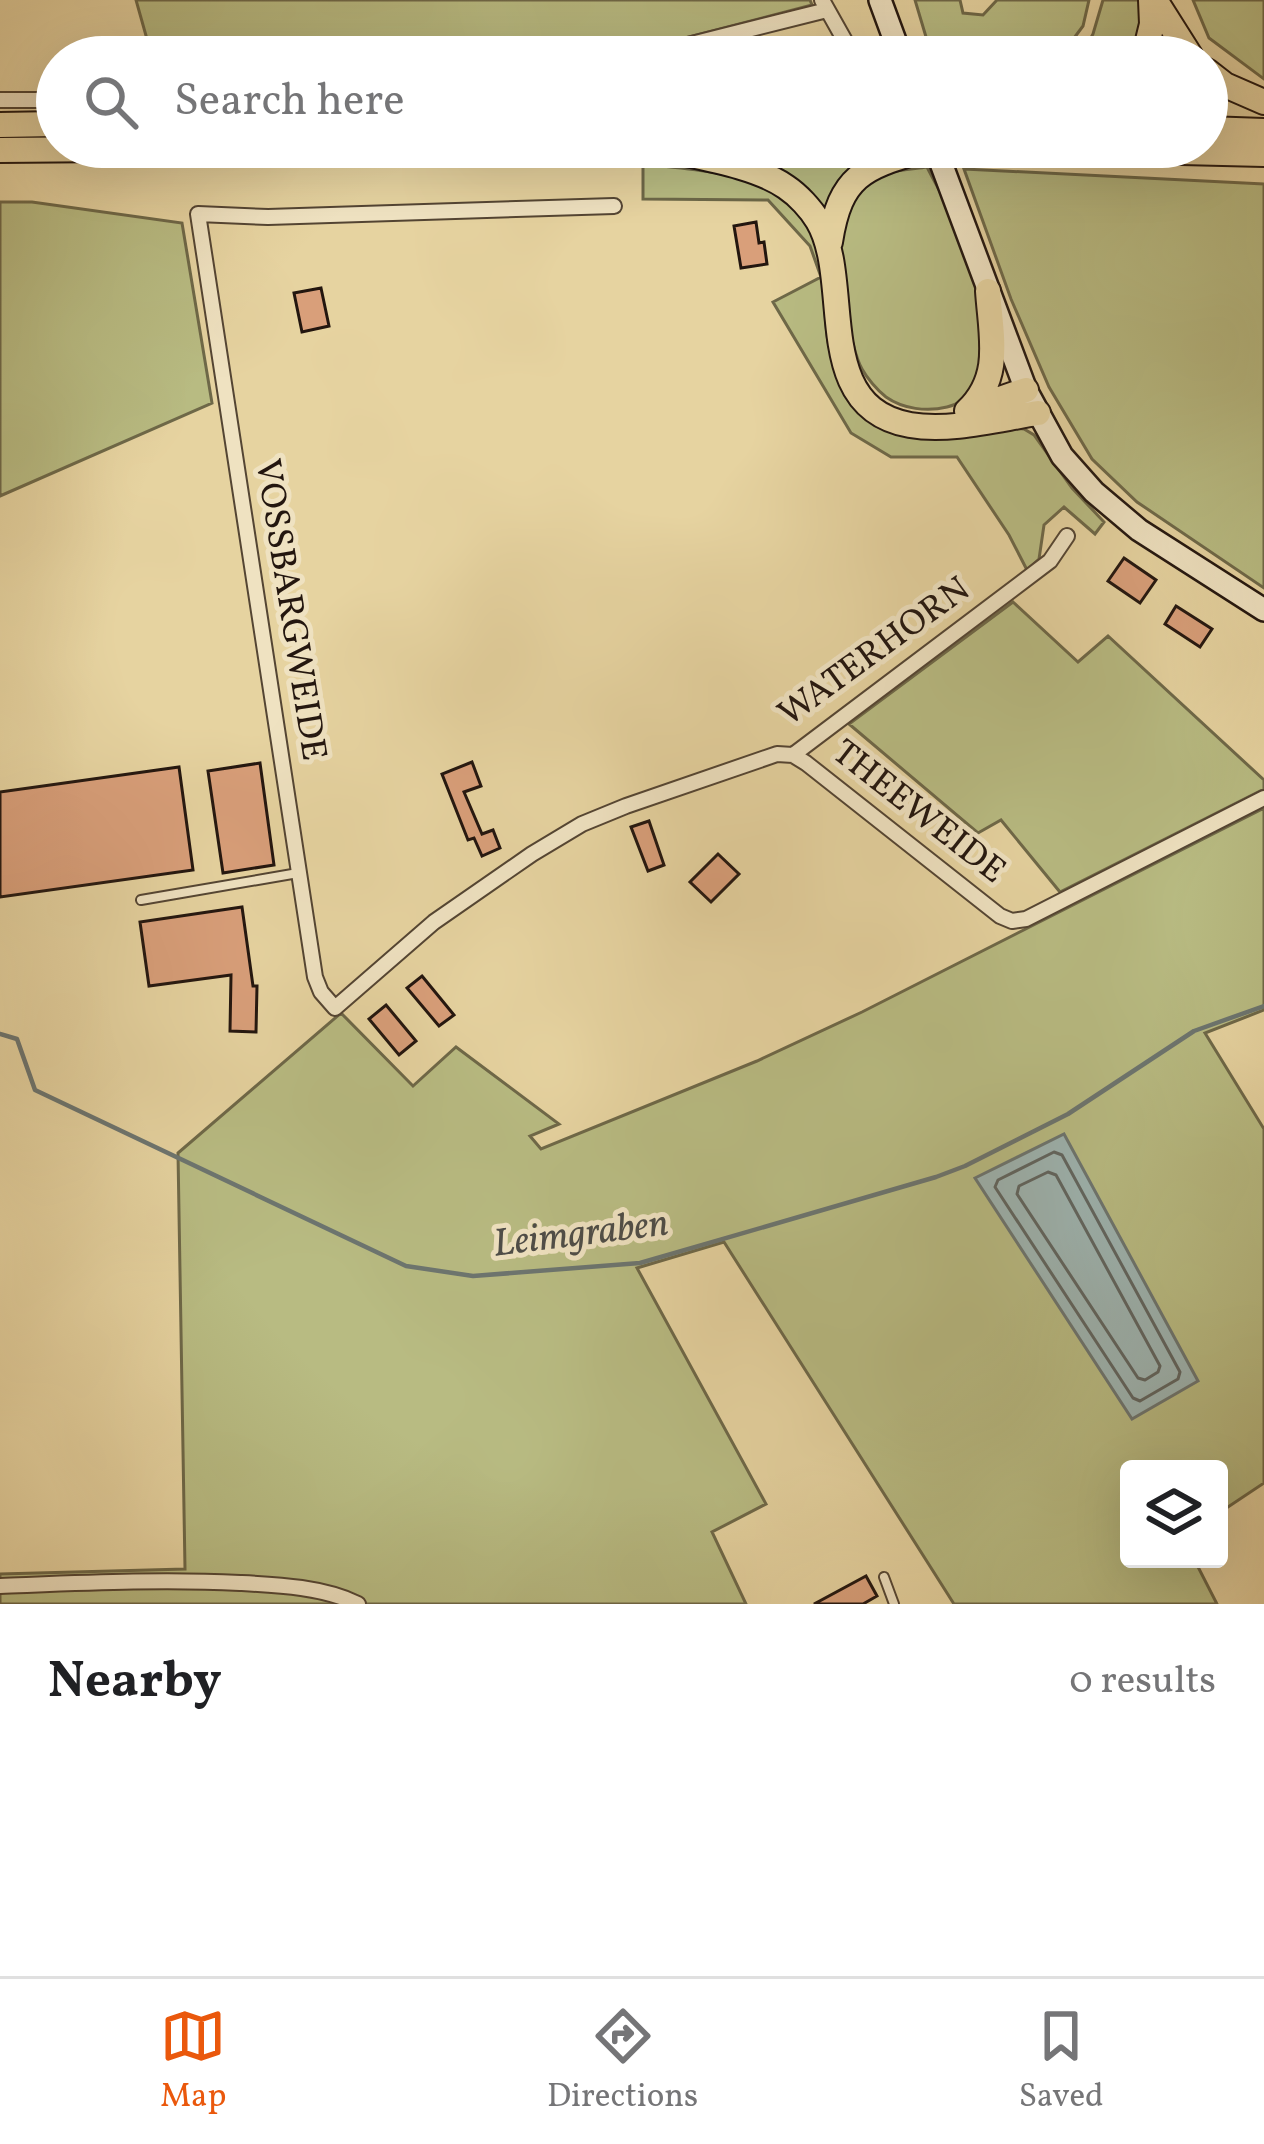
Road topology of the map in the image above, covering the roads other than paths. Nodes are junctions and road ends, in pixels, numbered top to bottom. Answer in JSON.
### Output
{"nodes":[{"id":1,"x":880,"y":0,"type":"edge"},
{"id":2,"x":1153,"y":0,"type":"edge"},
{"id":3,"x":825,"y":5,"type":"edge"},
{"id":4,"x":715,"y":36,"type":"edge"},
{"id":5,"x":842,"y":36,"type":"edge"},
{"id":6,"x":893,"y":36,"type":"edge"},
{"id":7,"x":1149,"y":36,"type":"edge"},
{"id":8,"x":1177,"y":36,"type":"edge"},
{"id":9,"x":1228,"y":87,"type":"edge"},
{"id":10,"x":0,"y":100,"type":"edge"},
{"id":11,"x":36,"y":100,"type":"edge"},
{"id":12,"x":1264,"y":102,"type":"edge"},
{"id":13,"x":0,"y":124,"type":"edge"},
{"id":14,"x":36,"y":124,"type":"edge"},
{"id":15,"x":1228,"y":129,"type":"edge"},
{"id":16,"x":1264,"y":130,"type":"edge"},
{"id":17,"x":0,"y":149,"type":"edge"},
{"id":18,"x":36,"y":149,"type":"edge"},
{"id":19,"x":1228,"y":153,"type":"edge"},
{"id":20,"x":1264,"y":154,"type":"edge"},
{"id":21,"x":736,"y":168,"type":"edge"},
{"id":22,"x":872,"y":168,"type":"edge"},
{"id":23,"x":941,"y":168,"type":"edge"},
{"id":24,"x":614,"y":206,"type":"dead end"},
{"id":25,"x":828,"y":250,"type":"junction"},
{"id":26,"x":988,"y":291,"type":"junction"},
{"id":27,"x":1032,"y":402,"type":"junction"},
{"id":28,"x":968,"y":411,"type":"junction"},
{"id":29,"x":929,"y":426,"type":"junction"},
{"id":30,"x":1067,"y":536,"type":"dead end"},
{"id":31,"x":1264,"y":610,"type":"edge"},
{"id":32,"x":793,"y":755,"type":"junction"},
{"id":33,"x":1264,"y":798,"type":"edge"},
{"id":34,"x":300,"y":873,"type":"junction"},
{"id":35,"x":141,"y":900,"type":"dead end"},
{"id":36,"x":335,"y":1008,"type":"joint"},
{"id":37,"x":884,"y":1577,"type":"dead end"},
{"id":38,"x":0,"y":1586,"type":"edge"},
{"id":39,"x":358,"y":1604,"type":"edge"},
{"id":40,"x":895,"y":1604,"type":"edge"}],
"edges":[{"from":1,"to":6,"type":"main road"},
{"from":2,"to":7,"type":"highway"},
{"from":2,"to":8,"type":"highway"},
{"from":3,"to":4,"type":"street"},
{"from":3,"to":5,"type":"street"},
{"from":9,"to":12,"type":"highway"},
{"from":10,"to":11,"type":"street"},
{"from":13,"to":14,"type":"highway"},
{"from":15,"to":16,"type":"highway"},
{"from":17,"to":18,"type":"highway"},
{"from":19,"to":20,"type":"highway"},
{"from":21,"to":25,"type":"highway"},
{"from":22,"to":25,"type":"highway"},
{"from":23,"to":26,"type":"main road"},
{"from":24,"to":34,"type":"street","name":"VOSSBARGWEIDE"},
{"from":25,"to":29,"type":"highway"},
{"from":26,"to":27,"type":"main road"},
{"from":26,"to":28,"type":"highway"},
{"from":27,"to":28,"type":"highway"},
{"from":27,"to":29,"type":"highway"},
{"from":27,"to":31,"type":"main road"},
{"from":28,"to":29,"type":"highway"},
{"from":30,"to":32,"type":"street","name":"WATERHORN"},
{"from":32,"to":33,"type":"street","name":"THEEWEIDE"},
{"from":32,"to":36,"type":"street","name":"WATERHORN"},
{"from":34,"to":35,"type":"lane"},
{"from":34,"to":36,"type":"street","name":"VOSSBARGWEIDE"},
{"from":37,"to":40,"type":"lane"},
{"from":38,"to":39,"type":"street"}]}
